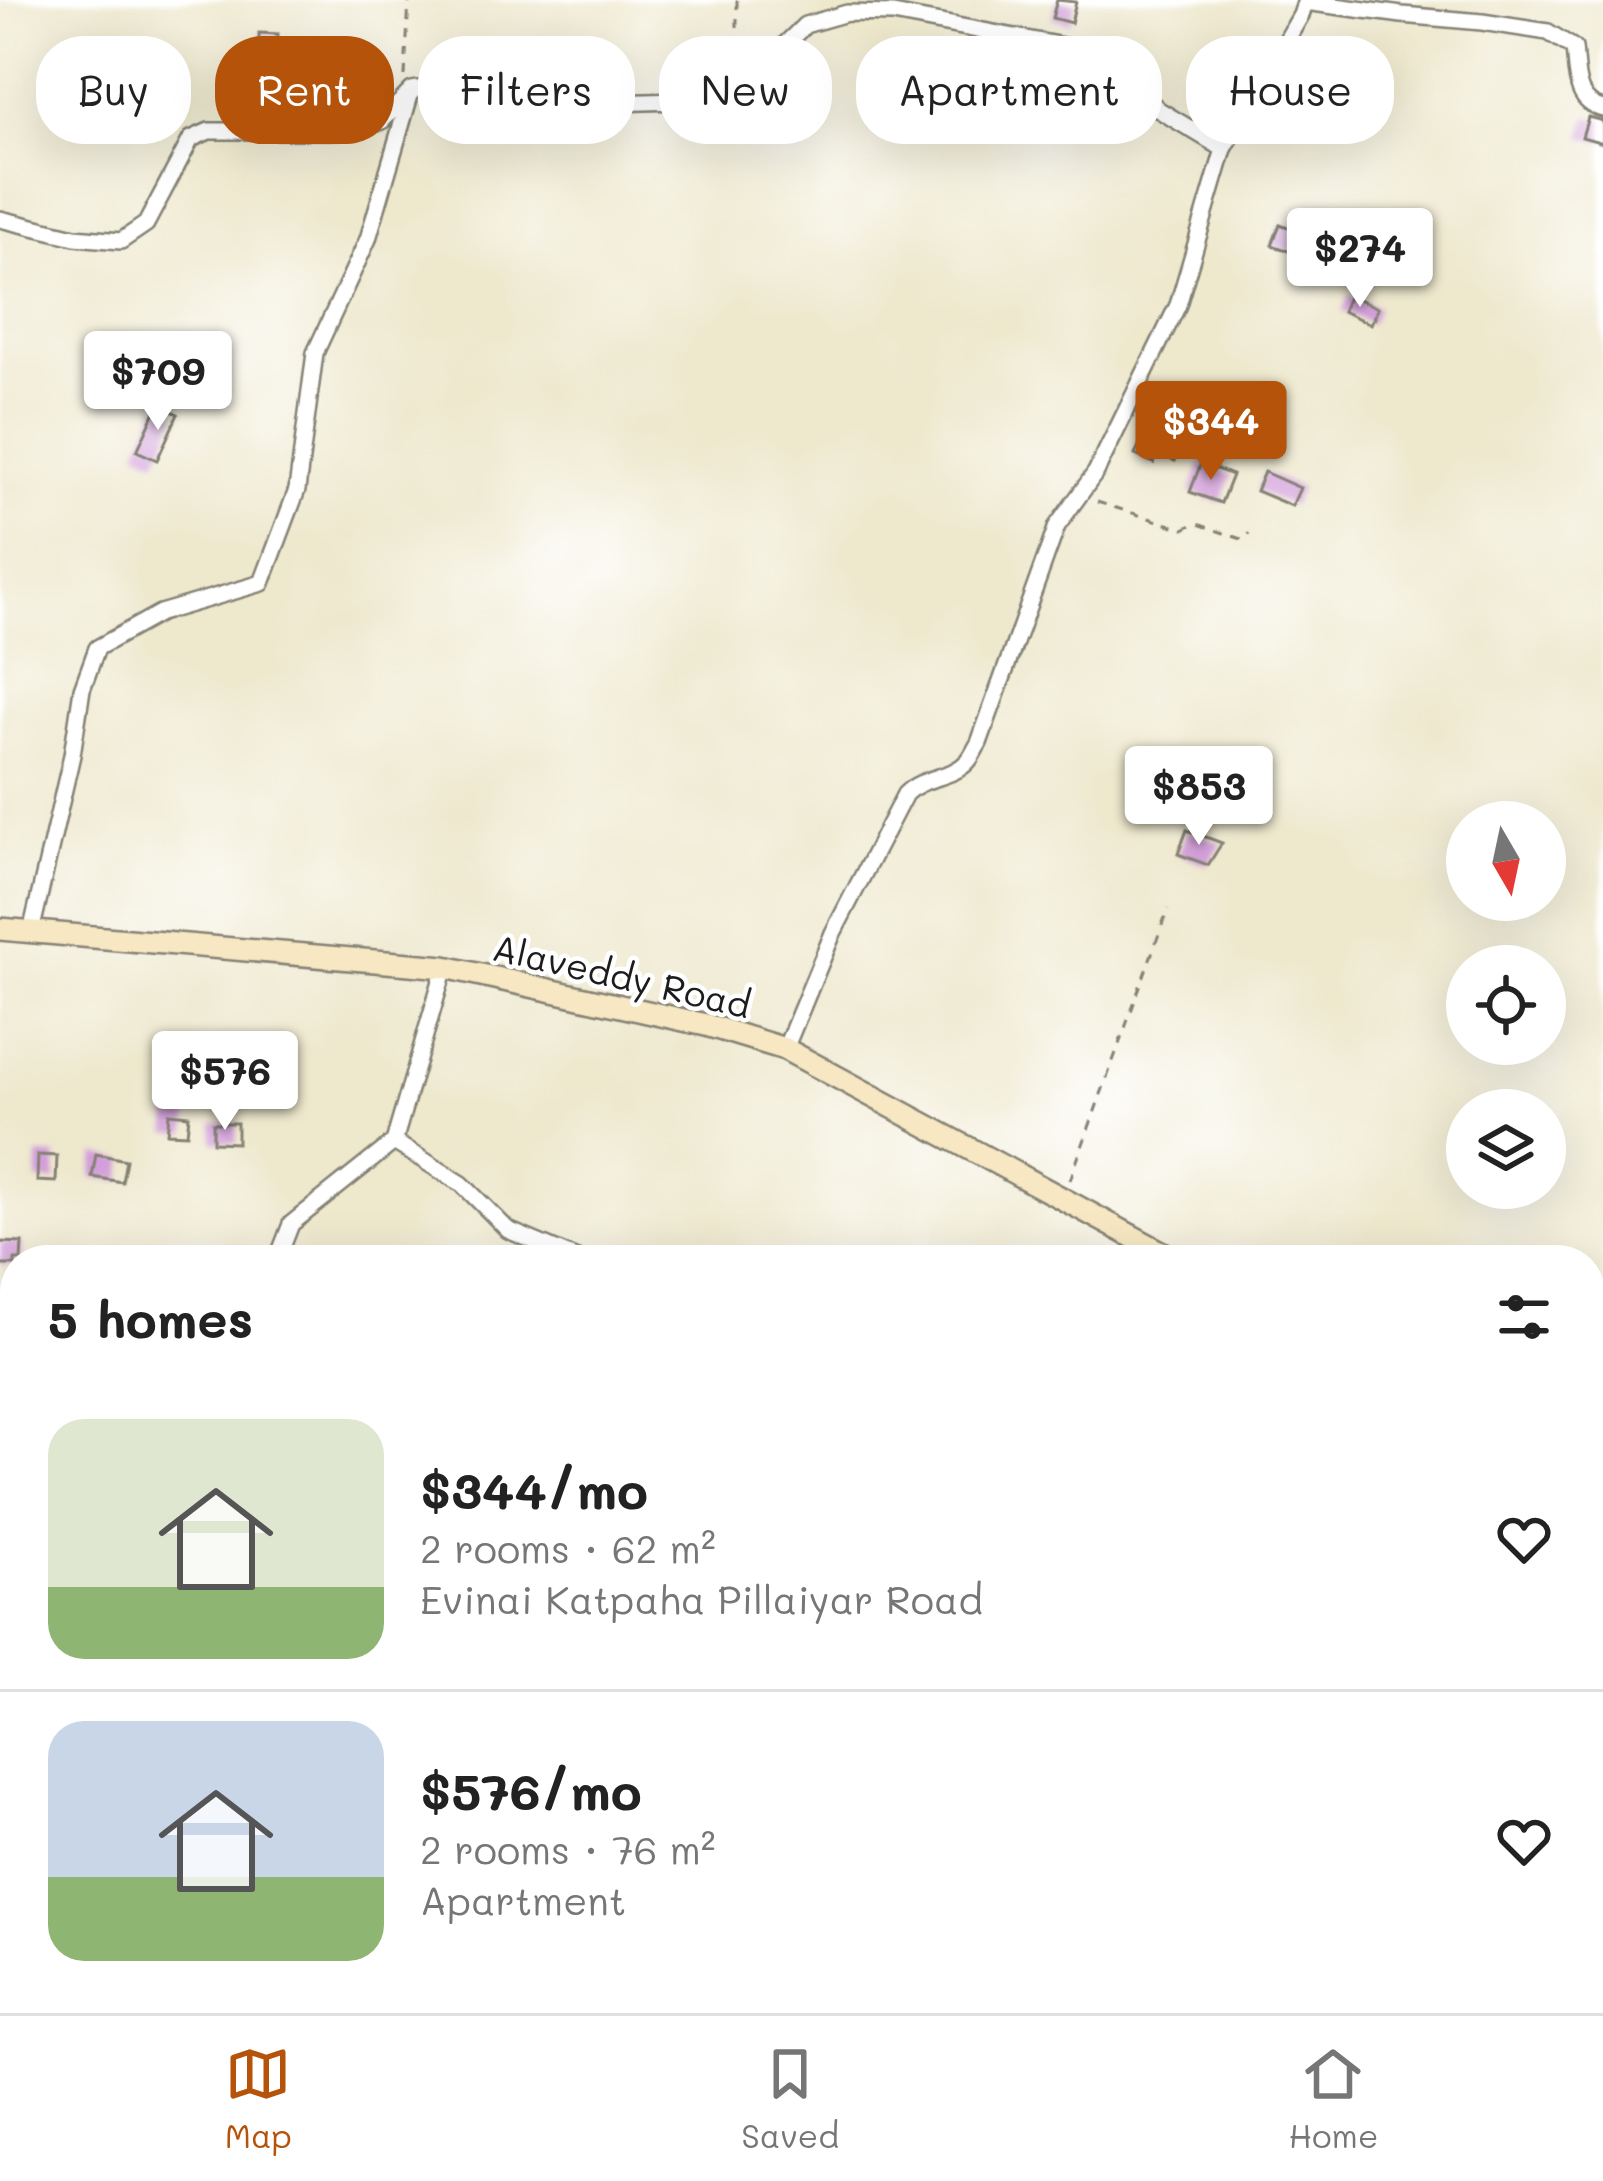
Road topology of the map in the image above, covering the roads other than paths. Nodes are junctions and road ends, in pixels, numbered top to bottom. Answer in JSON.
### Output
{"nodes":[{"id":1,"x":1306,"y":1,"type":"edge"},
{"id":2,"x":412,"y":90,"type":"junction"},
{"id":3,"x":1603,"y":109,"type":"edge"},
{"id":4,"x":1224,"y":148,"type":"junction"},
{"id":5,"x":0,"y":219,"type":"edge"},
{"id":6,"x":0,"y":929,"type":"edge"},
{"id":7,"x":31,"y":932,"type":"junction"},
{"id":8,"x":445,"y":968,"type":"junction"},
{"id":9,"x":785,"y":1048,"type":"junction"},
{"id":10,"x":394,"y":1142,"type":"junction"},
{"id":11,"x":283,"y":1245,"type":"edge"},
{"id":12,"x":544,"y":1245,"type":"edge"},
{"id":13,"x":1148,"y":1245,"type":"edge"}],
"edges":[{"from":1,"to":3,"type":"street"},
{"from":1,"to":4,"type":"street"},
{"from":2,"to":4,"type":"street"},
{"from":2,"to":5,"type":"street"},
{"from":2,"to":7,"type":"street"},
{"from":4,"to":9,"type":"street"},
{"from":6,"to":7,"type":"street","name":"Alaveddy Road"},
{"from":7,"to":8,"type":"street","name":"Alaveddy Road"},
{"from":8,"to":9,"type":"street","name":"Alaveddy Road"},
{"from":8,"to":10,"type":"street"},
{"from":9,"to":13,"type":"street","name":"Alaveddy Road"},
{"from":10,"to":11,"type":"street"},
{"from":10,"to":12,"type":"street"}]}
